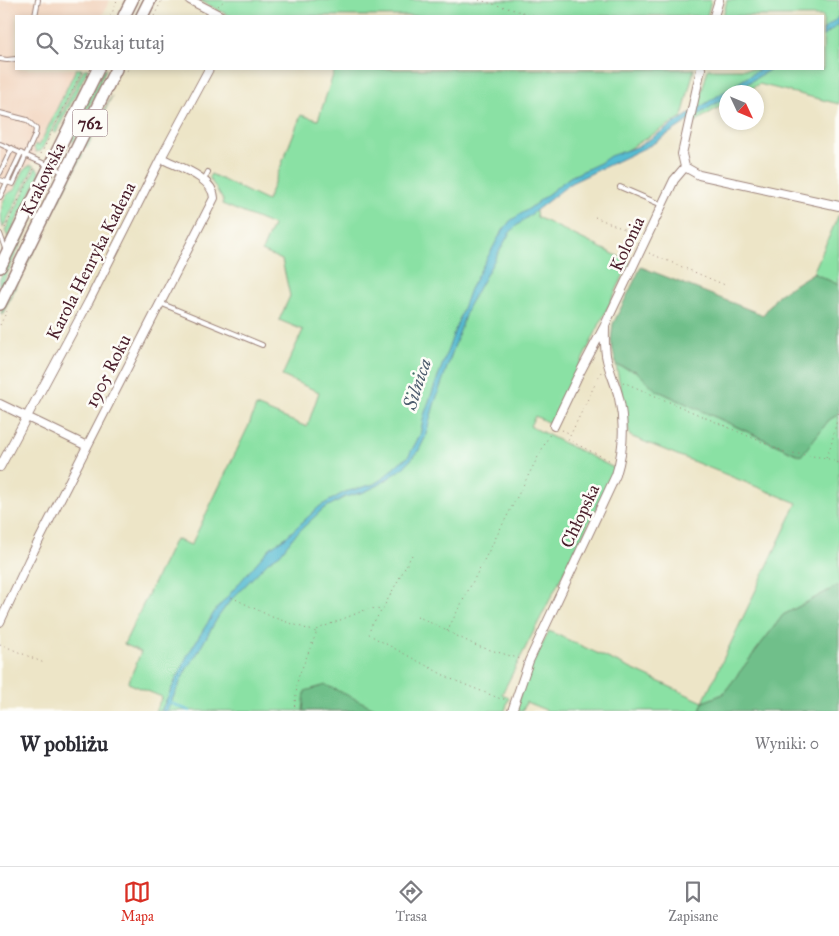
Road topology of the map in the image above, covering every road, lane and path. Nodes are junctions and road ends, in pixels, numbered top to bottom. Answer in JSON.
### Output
{"nodes":[{"id":1,"x":38,"y":0,"type":"edge"},
{"id":2,"x":117,"y":0,"type":"edge"},
{"id":3,"x":132,"y":0,"type":"edge"},
{"id":4,"x":150,"y":0,"type":"edge"},
{"id":5,"x":162,"y":0,"type":"edge"},
{"id":6,"x":190,"y":0,"type":"edge"},
{"id":7,"x":480,"y":0,"type":"edge"},
{"id":8,"x":719,"y":0,"type":"edge"},
{"id":9,"x":35,"y":15,"type":"edge"},
{"id":10,"x":111,"y":15,"type":"edge"},
{"id":11,"x":124,"y":15,"type":"edge"},
{"id":12,"x":142,"y":15,"type":"edge"},
{"id":13,"x":154,"y":15,"type":"edge"},
{"id":14,"x":219,"y":15,"type":"edge"},
{"id":15,"x":532,"y":15,"type":"edge"},
{"id":16,"x":714,"y":15,"type":"edge"},
{"id":17,"x":0,"y":59,"type":"edge"},
{"id":18,"x":15,"y":59,"type":"edge"},
{"id":19,"x":83,"y":70,"type":"edge"},
{"id":20,"x":98,"y":70,"type":"edge"},
{"id":21,"x":116,"y":70,"type":"edge"},
{"id":22,"x":208,"y":70,"type":"edge"},
{"id":23,"x":701,"y":70,"type":"edge"},
{"id":24,"x":0,"y":113,"type":"edge"},
{"id":25,"x":1,"y":144,"type":"edge"},
{"id":26,"x":12,"y":148,"type":"junction"},
{"id":27,"x":0,"y":150,"type":"edge"},
{"id":28,"x":21,"y":153,"type":"junction"},
{"id":29,"x":26,"y":155,"type":"junction"},
{"id":30,"x":161,"y":158,"type":"junction"},
{"id":31,"x":38,"y":160,"type":"junction"},
{"id":32,"x":50,"y":166,"type":"junction"},
{"id":33,"x":685,"y":167,"type":"junction"},
{"id":34,"x":0,"y":173,"type":"edge"},
{"id":35,"x":65,"y":173,"type":"junction"},
{"id":36,"x":0,"y":180,"type":"edge"},
{"id":37,"x":6,"y":183,"type":"junction"},
{"id":38,"x":620,"y":187,"type":"dead end"},
{"id":39,"x":0,"y":197,"type":"edge"},
{"id":40,"x":662,"y":205,"type":"junction"},
{"id":41,"x":839,"y":206,"type":"edge"},
{"id":42,"x":594,"y":217,"type":"dead end"},
{"id":43,"x":0,"y":235,"type":"edge"},
{"id":44,"x":646,"y":239,"type":"junction"},
{"id":45,"x":641,"y":250,"type":"junction"},
{"id":46,"x":6,"y":254,"type":"junction"},
{"id":47,"x":0,"y":267,"type":"edge"},
{"id":48,"x":725,"y":285,"type":"dead end"},
{"id":49,"x":159,"y":303,"type":"junction"},
{"id":50,"x":0,"y":304,"type":"edge"},
{"id":51,"x":605,"y":325,"type":"junction"},
{"id":52,"x":262,"y":345,"type":"dead end"},
{"id":53,"x":607,"y":360,"type":"junction"},
{"id":54,"x":613,"y":378,"type":"junction"},
{"id":55,"x":0,"y":404,"type":"edge"},
{"id":56,"x":839,"y":412,"type":"edge"},
{"id":57,"x":26,"y":417,"type":"junction"},
{"id":58,"x":554,"y":426,"type":"junction"},
{"id":59,"x":571,"y":434,"type":"junction"},
{"id":60,"x":87,"y":446,"type":"junction"},
{"id":61,"x":826,"y":458,"type":"junction"},
{"id":62,"x":839,"y":463,"type":"edge"},
{"id":63,"x":619,"y":466,"type":"junction"},
{"id":64,"x":0,"y":467,"type":"edge"},
{"id":65,"x":412,"y":555,"type":"dead end"},
{"id":66,"x":227,"y":595,"type":"dead end"},
{"id":67,"x":382,"y":610,"type":"junction"},
{"id":68,"x":417,"y":616,"type":"dead end"},
{"id":69,"x":0,"y":622,"type":"edge"},
{"id":70,"x":447,"y":631,"type":"junction"},
{"id":71,"x":317,"y":633,"type":"junction"},
{"id":72,"x":0,"y":644,"type":"edge"},
{"id":73,"x":529,"y":661,"type":"junction"},
{"id":74,"x":44,"y":663,"type":"dead end"},
{"id":75,"x":516,"y":698,"type":"junction"},
{"id":76,"x":294,"y":711,"type":"edge"},
{"id":77,"x":512,"y":711,"type":"edge"}],
"edges":[{"from":1,"to":9,"type":"lane"},
{"from":2,"to":10,"type":"path"},
{"from":3,"to":11,"type":"main road"},
{"from":4,"to":12,"type":"main road"},
{"from":5,"to":13,"type":"path"},
{"from":6,"to":14,"type":"street"},
{"from":7,"to":15,"type":"path"},
{"from":8,"to":16,"type":"street"},
{"from":17,"to":18,"type":"lane"},
{"from":19,"to":31,"type":"path"},
{"from":20,"to":32,"type":"main road","name":"Krakowska","number":"762"},
{"from":21,"to":35,"type":"main road","name":"Krakowska","number":"762"},
{"from":22,"to":30,"type":"street","name":"Karola Henryka Kadena"},
{"from":23,"to":33,"type":"street"},
{"from":24,"to":29,"type":"lane"},
{"from":25,"to":26,"type":"lane"},
{"from":25,"to":27,"type":"lane"},
{"from":26,"to":28,"type":"lane"},
{"from":26,"to":34,"type":"lane"},
{"from":28,"to":29,"type":"lane"},
{"from":28,"to":37,"type":"lane"},
{"from":29,"to":31,"type":"lane"},
{"from":29,"to":37,"type":"lane"},
{"from":30,"to":49,"type":"street","name":"1905 Roku"},
{"from":30,"to":57,"type":"street","name":"Karola Henryka Kadena"},
{"from":31,"to":32,"type":"lane"},
{"from":31,"to":43,"type":"path"},
{"from":32,"to":35,"type":"lane"},
{"from":32,"to":46,"type":"main road","name":"Krakowska","number":"762"},
{"from":33,"to":40,"type":"street","name":"Kolonia"},
{"from":33,"to":41,"type":"street"},
{"from":35,"to":50,"type":"main road","name":"Krakowska","number":"762"},
{"from":36,"to":37,"type":"lane"},
{"from":37,"to":39,"type":"lane"},
{"from":38,"to":40,"type":"lane"},
{"from":40,"to":44,"type":"street","name":"Kolonia"},
{"from":42,"to":44,"type":"path"},
{"from":43,"to":46,"type":"lane"},
{"from":44,"to":45,"type":"street","name":"Kolonia"},
{"from":45,"to":48,"type":"path"},
{"from":45,"to":51,"type":"street","name":"Kolonia"},
{"from":46,"to":47,"type":"main road","name":"Krakowska","number":"762"},
{"from":49,"to":52,"type":"lane"},
{"from":49,"to":60,"type":"street","name":"1905 Roku"},
{"from":51,"to":53,"type":"street","name":"Chłopska"},
{"from":51,"to":58,"type":"street","name":"Kolonia"},
{"from":53,"to":54,"type":"street","name":"Chłopska"},
{"from":53,"to":59,"type":"path"},
{"from":54,"to":61,"type":"path"},
{"from":54,"to":63,"type":"street","name":"Chłopska"},
{"from":55,"to":57,"type":"street"},
{"from":56,"to":61,"type":"path"},
{"from":57,"to":60,"type":"street"},
{"from":57,"to":64,"type":"street","name":"Karola Henryka Kadena"},
{"from":58,"to":59,"type":"path"},
{"from":58,"to":70,"type":"path"},
{"from":59,"to":63,"type":"path"},
{"from":60,"to":69,"type":"street","name":"1905 Roku"},
{"from":61,"to":62,"type":"path"},
{"from":63,"to":73,"type":"street","name":"Chłopska"},
{"from":65,"to":67,"type":"path"},
{"from":66,"to":71,"type":"path"},
{"from":67,"to":71,"type":"path"},
{"from":67,"to":75,"type":"path"},
{"from":68,"to":70,"type":"path"},
{"from":70,"to":73,"type":"path"},
{"from":71,"to":76,"type":"path"},
{"from":72,"to":74,"type":"path"},
{"from":73,"to":75,"type":"street","name":"Chłopska"},
{"from":75,"to":77,"type":"street","name":"Chłopska"}]}
